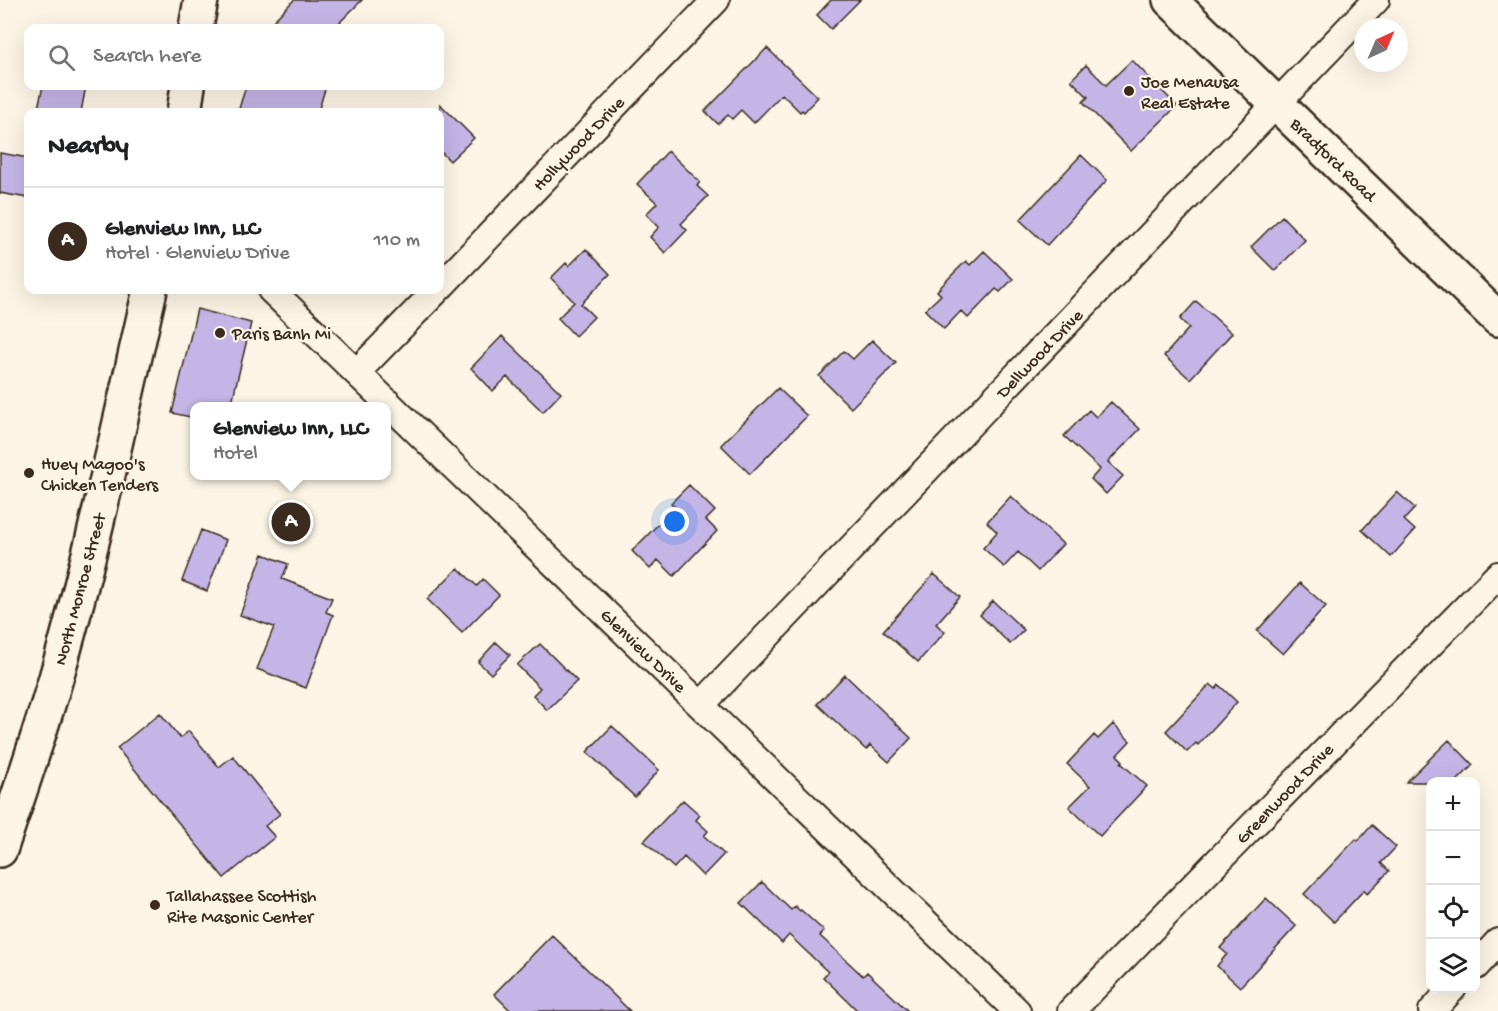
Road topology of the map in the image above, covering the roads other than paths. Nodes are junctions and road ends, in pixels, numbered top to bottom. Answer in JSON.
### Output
{"nodes":[{"id":1,"x":201,"y":0,"type":"edge"},
{"id":2,"x":716,"y":0,"type":"edge"},
{"id":3,"x":1170,"y":0,"type":"edge"},
{"id":4,"x":1376,"y":0,"type":"edge"},
{"id":5,"x":197,"y":24,"type":"edge"},
{"id":6,"x":188,"y":90,"type":"edge"},
{"id":7,"x":1277,"y":104,"type":"junction"},
{"id":8,"x":185,"y":108,"type":"edge"},
{"id":9,"x":444,"y":282,"type":"edge"},
{"id":10,"x":149,"y":294,"type":"edge"},
{"id":11,"x":275,"y":294,"type":"edge"},
{"id":12,"x":432,"y":294,"type":"edge"},
{"id":13,"x":1498,"y":319,"type":"edge"},
{"id":14,"x":357,"y":372,"type":"junction"},
{"id":15,"x":388,"y":402,"type":"edge"},
{"id":16,"x":391,"y":405,"type":"edge"},
{"id":17,"x":1498,"y":575,"type":"edge"},
{"id":18,"x":701,"y":705,"type":"junction"},
{"id":19,"x":0,"y":850,"type":"edge"},
{"id":20,"x":1498,"y":942,"type":"edge"},
{"id":21,"x":1480,"y":962,"type":"edge"},
{"id":22,"x":1448,"y":993,"type":"edge"},
{"id":23,"x":1017,"y":1011,"type":"edge"},
{"id":24,"x":1071,"y":1011,"type":"edge"},
{"id":25,"x":1432,"y":1011,"type":"edge"}],
"edges":[{"from":1,"to":5,"type":"main road"},
{"from":2,"to":9,"type":"street","name":"Hollywood Drive"},
{"from":3,"to":7,"type":"main road","name":"Bradford Road"},
{"from":4,"to":7,"type":"street","name":"Dellwood Drive"},
{"from":6,"to":8,"type":"main road"},
{"from":7,"to":13,"type":"main road","name":"Bradford Road"},
{"from":7,"to":18,"type":"street","name":"Dellwood Drive"},
{"from":10,"to":19,"type":"main road","name":"North Monroe Street"},
{"from":11,"to":14,"type":"street","name":"Glenview Drive"},
{"from":12,"to":14,"type":"street","name":"Hollywood Drive"},
{"from":14,"to":15,"type":"street","name":"Glenview Drive"},
{"from":16,"to":18,"type":"street","name":"Glenview Drive"},
{"from":17,"to":24,"type":"street","name":"Greenwood Drive"},
{"from":18,"to":23,"type":"street","name":"Glenview Drive"},
{"from":20,"to":21,"type":"street"},
{"from":22,"to":25,"type":"street"}]}
